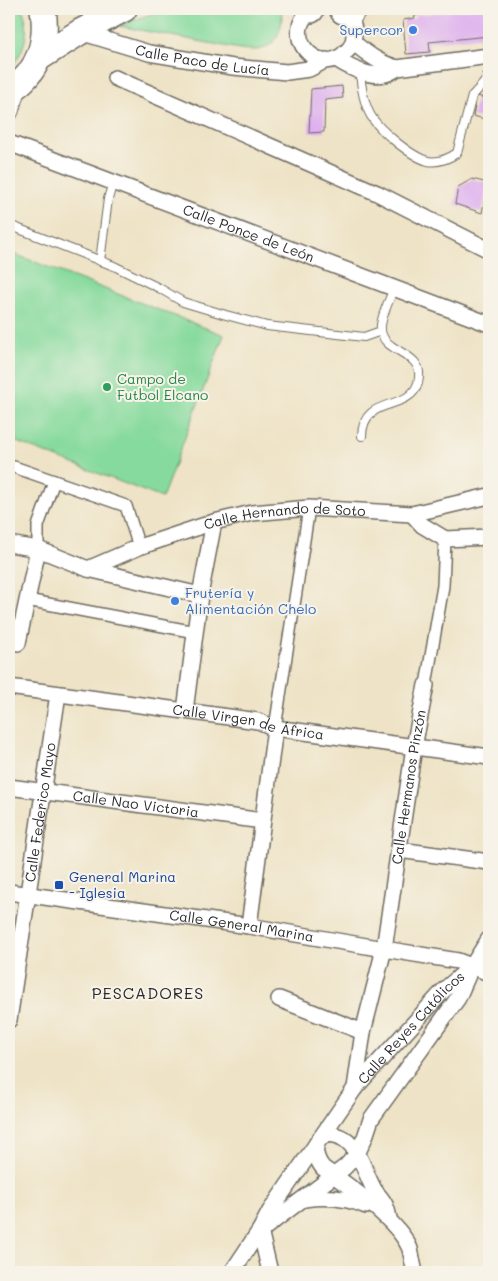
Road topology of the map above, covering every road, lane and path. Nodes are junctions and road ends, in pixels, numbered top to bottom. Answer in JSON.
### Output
{"nodes":[{"id":1,"x":43,"y":9,"type":"edge"},
{"id":2,"x":124,"y":9,"type":"edge"},
{"id":3,"x":311,"y":9,"type":"edge"},
{"id":4,"x":370,"y":9,"type":"edge"},
{"id":5,"x":345,"y":13,"type":"edge"},
{"id":6,"x":80,"y":32,"type":"junction"},
{"id":7,"x":353,"y":42,"type":"junction"},
{"id":8,"x":489,"y":56,"type":"edge"},
{"id":9,"x":39,"y":58,"type":"junction"},
{"id":10,"x":331,"y":60,"type":"junction"},
{"id":11,"x":397,"y":68,"type":"junction"},
{"id":12,"x":360,"y":71,"type":"junction"},
{"id":13,"x":489,"y":72,"type":"edge"},
{"id":14,"x":115,"y":78,"type":"dead end"},
{"id":15,"x":12,"y":89,"type":"edge"},
{"id":16,"x":9,"y":112,"type":"edge"},
{"id":17,"x":9,"y":143,"type":"edge"},
{"id":18,"x":113,"y":182,"type":"junction"},
{"id":19,"x":9,"y":225,"type":"edge"},
{"id":20,"x":489,"y":250,"type":"edge"},
{"id":21,"x":100,"y":261,"type":"junction"},
{"id":22,"x":394,"y":288,"type":"junction"},
{"id":23,"x":489,"y":324,"type":"edge"},
{"id":24,"x":381,"y":331,"type":"junction"},
{"id":25,"x":362,"y":436,"type":"dead end"},
{"id":26,"x":11,"y":466,"type":"edge"},
{"id":27,"x":54,"y":481,"type":"junction"},
{"id":28,"x":489,"y":496,"type":"edge"},
{"id":29,"x":310,"y":508,"type":"junction"},
{"id":30,"x":412,"y":514,"type":"junction"},
{"id":31,"x":214,"y":522,"type":"junction"},
{"id":32,"x":489,"y":537,"type":"edge"},
{"id":33,"x":445,"y":539,"type":"junction"},
{"id":34,"x":9,"y":544,"type":"edge"},
{"id":35,"x":138,"y":546,"type":"junction"},
{"id":36,"x":38,"y":549,"type":"junction"},
{"id":37,"x":88,"y":569,"type":"junction"},
{"id":38,"x":200,"y":596,"type":"junction"},
{"id":39,"x":27,"y":600,"type":"junction"},
{"id":40,"x":195,"y":632,"type":"junction"},
{"id":41,"x":9,"y":641,"type":"edge"},
{"id":42,"x":426,"y":685,"type":"joint"},
{"id":43,"x":9,"y":687,"type":"edge"},
{"id":44,"x":58,"y":694,"type":"junction"},
{"id":45,"x":185,"y":711,"type":"junction"},
{"id":46,"x":275,"y":728,"type":"junction"},
{"id":47,"x":414,"y":747,"type":"junction"},
{"id":48,"x":489,"y":757,"type":"edge"},
{"id":49,"x":9,"y":787,"type":"edge"},
{"id":50,"x":44,"y":793,"type":"junction"},
{"id":51,"x":263,"y":822,"type":"junction"},
{"id":52,"x":399,"y":850,"type":"junction"},
{"id":53,"x":489,"y":862,"type":"edge"},
{"id":54,"x":9,"y":892,"type":"edge"},
{"id":55,"x":27,"y":894,"type":"junction"},
{"id":56,"x":249,"y":926,"type":"junction"},
{"id":57,"x":489,"y":940,"type":"edge"},
{"id":58,"x":384,"y":949,"type":"junction"},
{"id":59,"x":472,"y":966,"type":"junction"},
{"id":60,"x":489,"y":973,"type":"edge"},
{"id":61,"x":10,"y":998,"type":"edge"},
{"id":62,"x":279,"y":999,"type":"dead end"},
{"id":63,"x":9,"y":1020,"type":"edge"},
{"id":64,"x":363,"y":1032,"type":"junction"},
{"id":65,"x":355,"y":1088,"type":"junction"},
{"id":66,"x":317,"y":1142,"type":"junction"},
{"id":67,"x":357,"y":1154,"type":"junction"},
{"id":68,"x":334,"y":1176,"type":"junction"},
{"id":69,"x":304,"y":1199,"type":"junction"},
{"id":70,"x":383,"y":1215,"type":"junction"},
{"id":71,"x":260,"y":1230,"type":"junction"},
{"id":72,"x":232,"y":1272,"type":"edge"},
{"id":73,"x":270,"y":1272,"type":"edge"},
{"id":74,"x":415,"y":1272,"type":"edge"}],
"edges":[{"from":1,"to":9,"type":"highway"},
{"from":2,"to":6,"type":"highway"},
{"from":3,"to":10,"type":"street"},
{"from":4,"to":5,"type":"lane"},
{"from":5,"to":7,"type":"street"},
{"from":6,"to":9,"type":"highway"},
{"from":6,"to":10,"type":"street","name":"Calle Paco de Lucía"},
{"from":7,"to":10,"type":"street"},
{"from":7,"to":11,"type":"street"},
{"from":8,"to":11,"type":"street"},
{"from":9,"to":15,"type":"highway"},
{"from":10,"to":12,"type":"street"},
{"from":11,"to":12,"type":"street"},
{"from":12,"to":13,"type":"lane"},
{"from":14,"to":20,"type":"street"},
{"from":15,"to":16,"type":"street"},
{"from":17,"to":18,"type":"street","name":"Calle Ponce de León"},
{"from":18,"to":21,"type":"lane"},
{"from":18,"to":22,"type":"street","name":"Calle Ponce de León"},
{"from":19,"to":21,"type":"lane"},
{"from":21,"to":24,"type":"lane"},
{"from":22,"to":23,"type":"street","name":"Calle Ponce de León"},
{"from":22,"to":24,"type":"lane"},
{"from":24,"to":25,"type":"lane"},
{"from":26,"to":27,"type":"street"},
{"from":27,"to":35,"type":"street"},
{"from":27,"to":36,"type":"street"},
{"from":28,"to":30,"type":"street","name":"Calle Hernando de Soto"},
{"from":29,"to":30,"type":"street","name":"Calle Hernando de Soto"},
{"from":29,"to":31,"type":"street","name":"Calle Hernando de Soto"},
{"from":29,"to":46,"type":"street"},
{"from":30,"to":33,"type":"street"},
{"from":31,"to":35,"type":"street","name":"Calle Hernando de Soto"},
{"from":31,"to":38,"type":"street"},
{"from":32,"to":33,"type":"street"},
{"from":33,"to":42,"type":"street","name":"Calle Hermanos Pinzón"},
{"from":34,"to":36,"type":"street"},
{"from":35,"to":37,"type":"street","name":"Calle Hernando de Soto"},
{"from":36,"to":37,"type":"street"},
{"from":36,"to":39,"type":"street"},
{"from":37,"to":38,"type":"street"},
{"from":38,"to":40,"type":"street"},
{"from":39,"to":40,"type":"street"},
{"from":39,"to":41,"type":"street"},
{"from":40,"to":45,"type":"street"},
{"from":42,"to":47,"type":"street","name":"Calle Hermanos Pinzón"},
{"from":43,"to":44,"type":"street","name":"Calle Virgen de África"},
{"from":44,"to":45,"type":"street","name":"Calle Virgen de África"},
{"from":44,"to":50,"type":"street","name":"Calle Federico Mayo"},
{"from":45,"to":46,"type":"street","name":"Calle Virgen de África"},
{"from":46,"to":47,"type":"street","name":"Calle Virgen de África"},
{"from":46,"to":51,"type":"street"},
{"from":47,"to":48,"type":"street","name":"Calle Virgen de África"},
{"from":47,"to":52,"type":"street","name":"Calle Hermanos Pinzón"},
{"from":49,"to":50,"type":"street","name":"Calle Nao Victoria"},
{"from":50,"to":51,"type":"street","name":"Calle Nao Victoria"},
{"from":50,"to":55,"type":"street","name":"Calle Federico Mayo"},
{"from":51,"to":56,"type":"street"},
{"from":52,"to":53,"type":"street"},
{"from":52,"to":58,"type":"street","name":"Calle Hermanos Pinzón"},
{"from":54,"to":55,"type":"street","name":"Calle General Marina"},
{"from":55,"to":56,"type":"street","name":"Calle General Marina"},
{"from":55,"to":61,"type":"street","name":"Calle Federico Mayo"},
{"from":56,"to":58,"type":"street","name":"Calle General Marina"},
{"from":57,"to":59,"type":"street"},
{"from":58,"to":59,"type":"street","name":"Calle General Marina"},
{"from":58,"to":64,"type":"street","name":"Calle Hermanos Pinzón"},
{"from":59,"to":60,"type":"street","name":"Calle General Marina"},
{"from":59,"to":65,"type":"street","name":"Calle Reyes Católicos"},
{"from":59,"to":67,"type":"street","name":"Calle Reyes Católicos"},
{"from":61,"to":63,"type":"street","name":"Calle Federico Mayo"},
{"from":62,"to":64,"type":"street"},
{"from":64,"to":65,"type":"street","name":"Calle Hermanos Pinzón"},
{"from":65,"to":66,"type":"street","name":"Calle Reyes Católicos"},
{"from":66,"to":67,"type":"street"},
{"from":66,"to":68,"type":"street"},
{"from":66,"to":71,"type":"street","name":"Calle Reyes Católicos"},
{"from":67,"to":68,"type":"street","name":"Calle Reyes Católicos"},
{"from":67,"to":70,"type":"street"},
{"from":68,"to":69,"type":"street","name":"Calle Reyes Católicos"},
{"from":68,"to":70,"type":"street"},
{"from":69,"to":70,"type":"street"},
{"from":69,"to":71,"type":"street","name":"Calle Reyes Católicos"},
{"from":70,"to":74,"type":"street"},
{"from":71,"to":72,"type":"street","name":"Calle Reyes Católicos"},
{"from":71,"to":73,"type":"street"}]}
